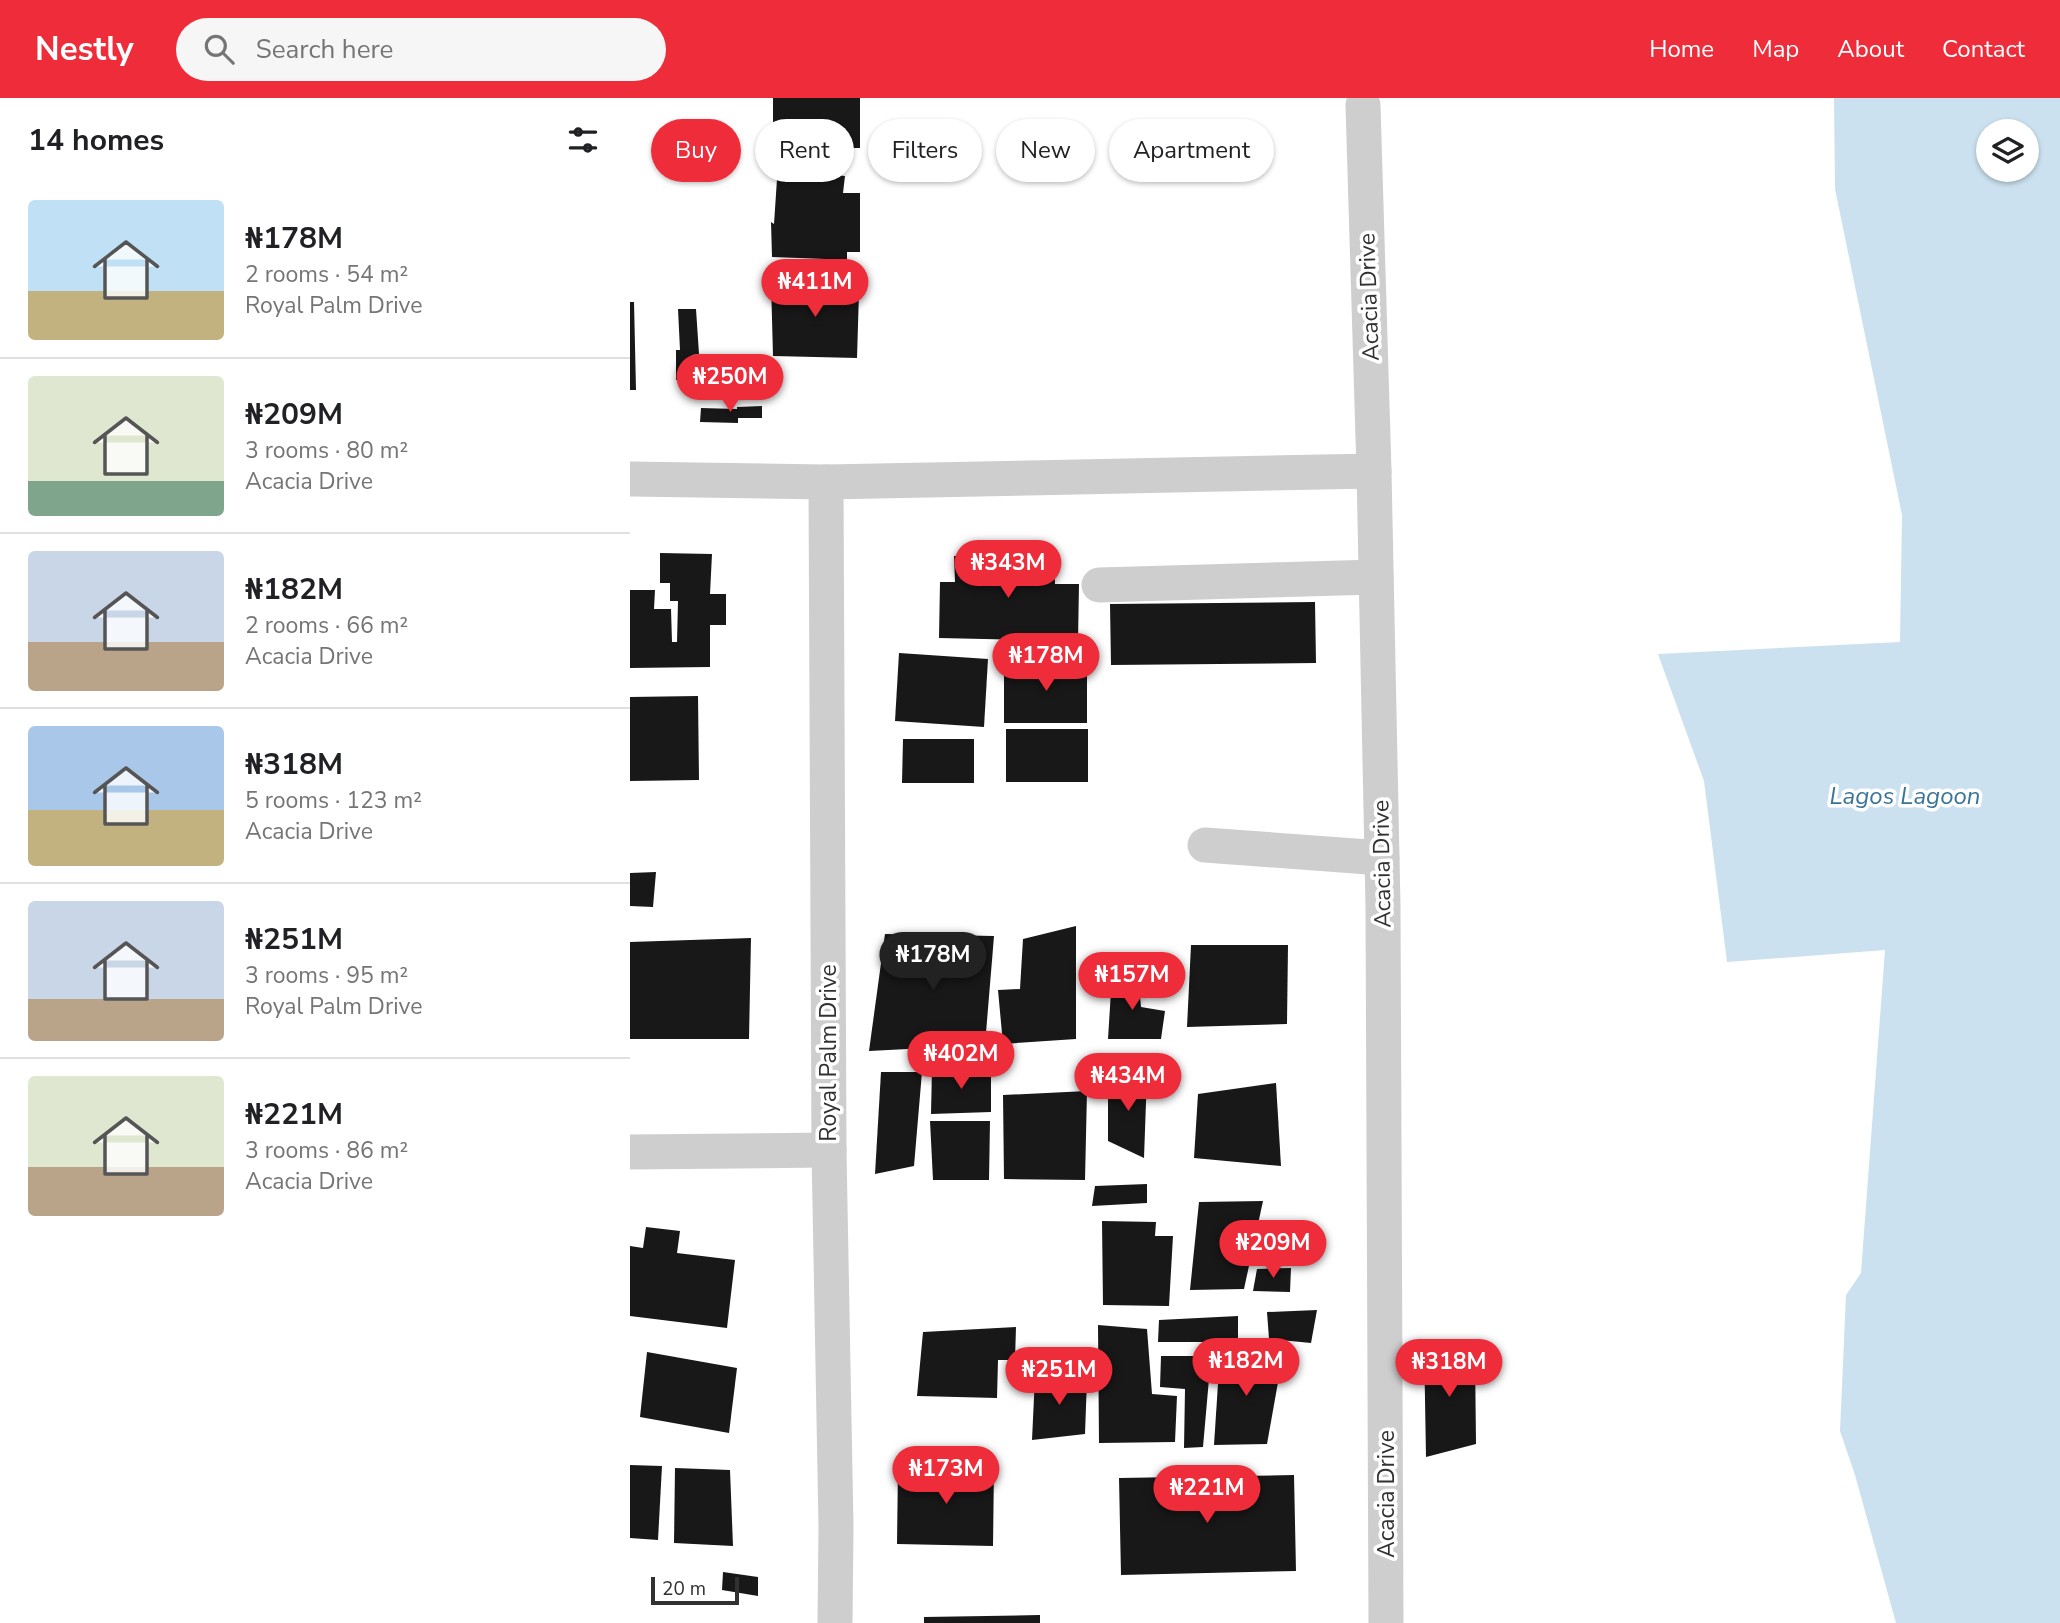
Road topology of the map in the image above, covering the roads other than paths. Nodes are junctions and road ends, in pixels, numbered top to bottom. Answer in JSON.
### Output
{"nodes":[{"id":1,"x":1363,"y":105,"type":"dead end"},
{"id":2,"x":1374,"y":471,"type":"junction"},
{"id":3,"x":630,"y":479,"type":"edge"},
{"id":4,"x":826,"y":482,"type":"junction"},
{"id":5,"x":1376,"y":577,"type":"junction"},
{"id":6,"x":1099,"y":585,"type":"dead end"},
{"id":7,"x":1205,"y":845,"type":"dead end"},
{"id":8,"x":1382,"y":858,"type":"junction"},
{"id":9,"x":829,"y":1150,"type":"junction"},
{"id":10,"x":630,"y":1152,"type":"edge"},
{"id":11,"x":835,"y":1623,"type":"edge"},
{"id":12,"x":1386,"y":1623,"type":"edge"}],
"edges":[{"from":1,"to":2,"type":"street","name":"Acacia Drive"},
{"from":2,"to":4,"type":"street"},
{"from":2,"to":5,"type":"street","name":"Acacia Drive"},
{"from":3,"to":4,"type":"street"},
{"from":4,"to":9,"type":"street","name":"Royal Palm Drive"},
{"from":5,"to":6,"type":"street"},
{"from":5,"to":8,"type":"street","name":"Acacia Drive"},
{"from":7,"to":8,"type":"street"},
{"from":8,"to":12,"type":"street","name":"Acacia Drive"},
{"from":9,"to":10,"type":"street"},
{"from":9,"to":11,"type":"street","name":"Royal Palm Drive"}]}
